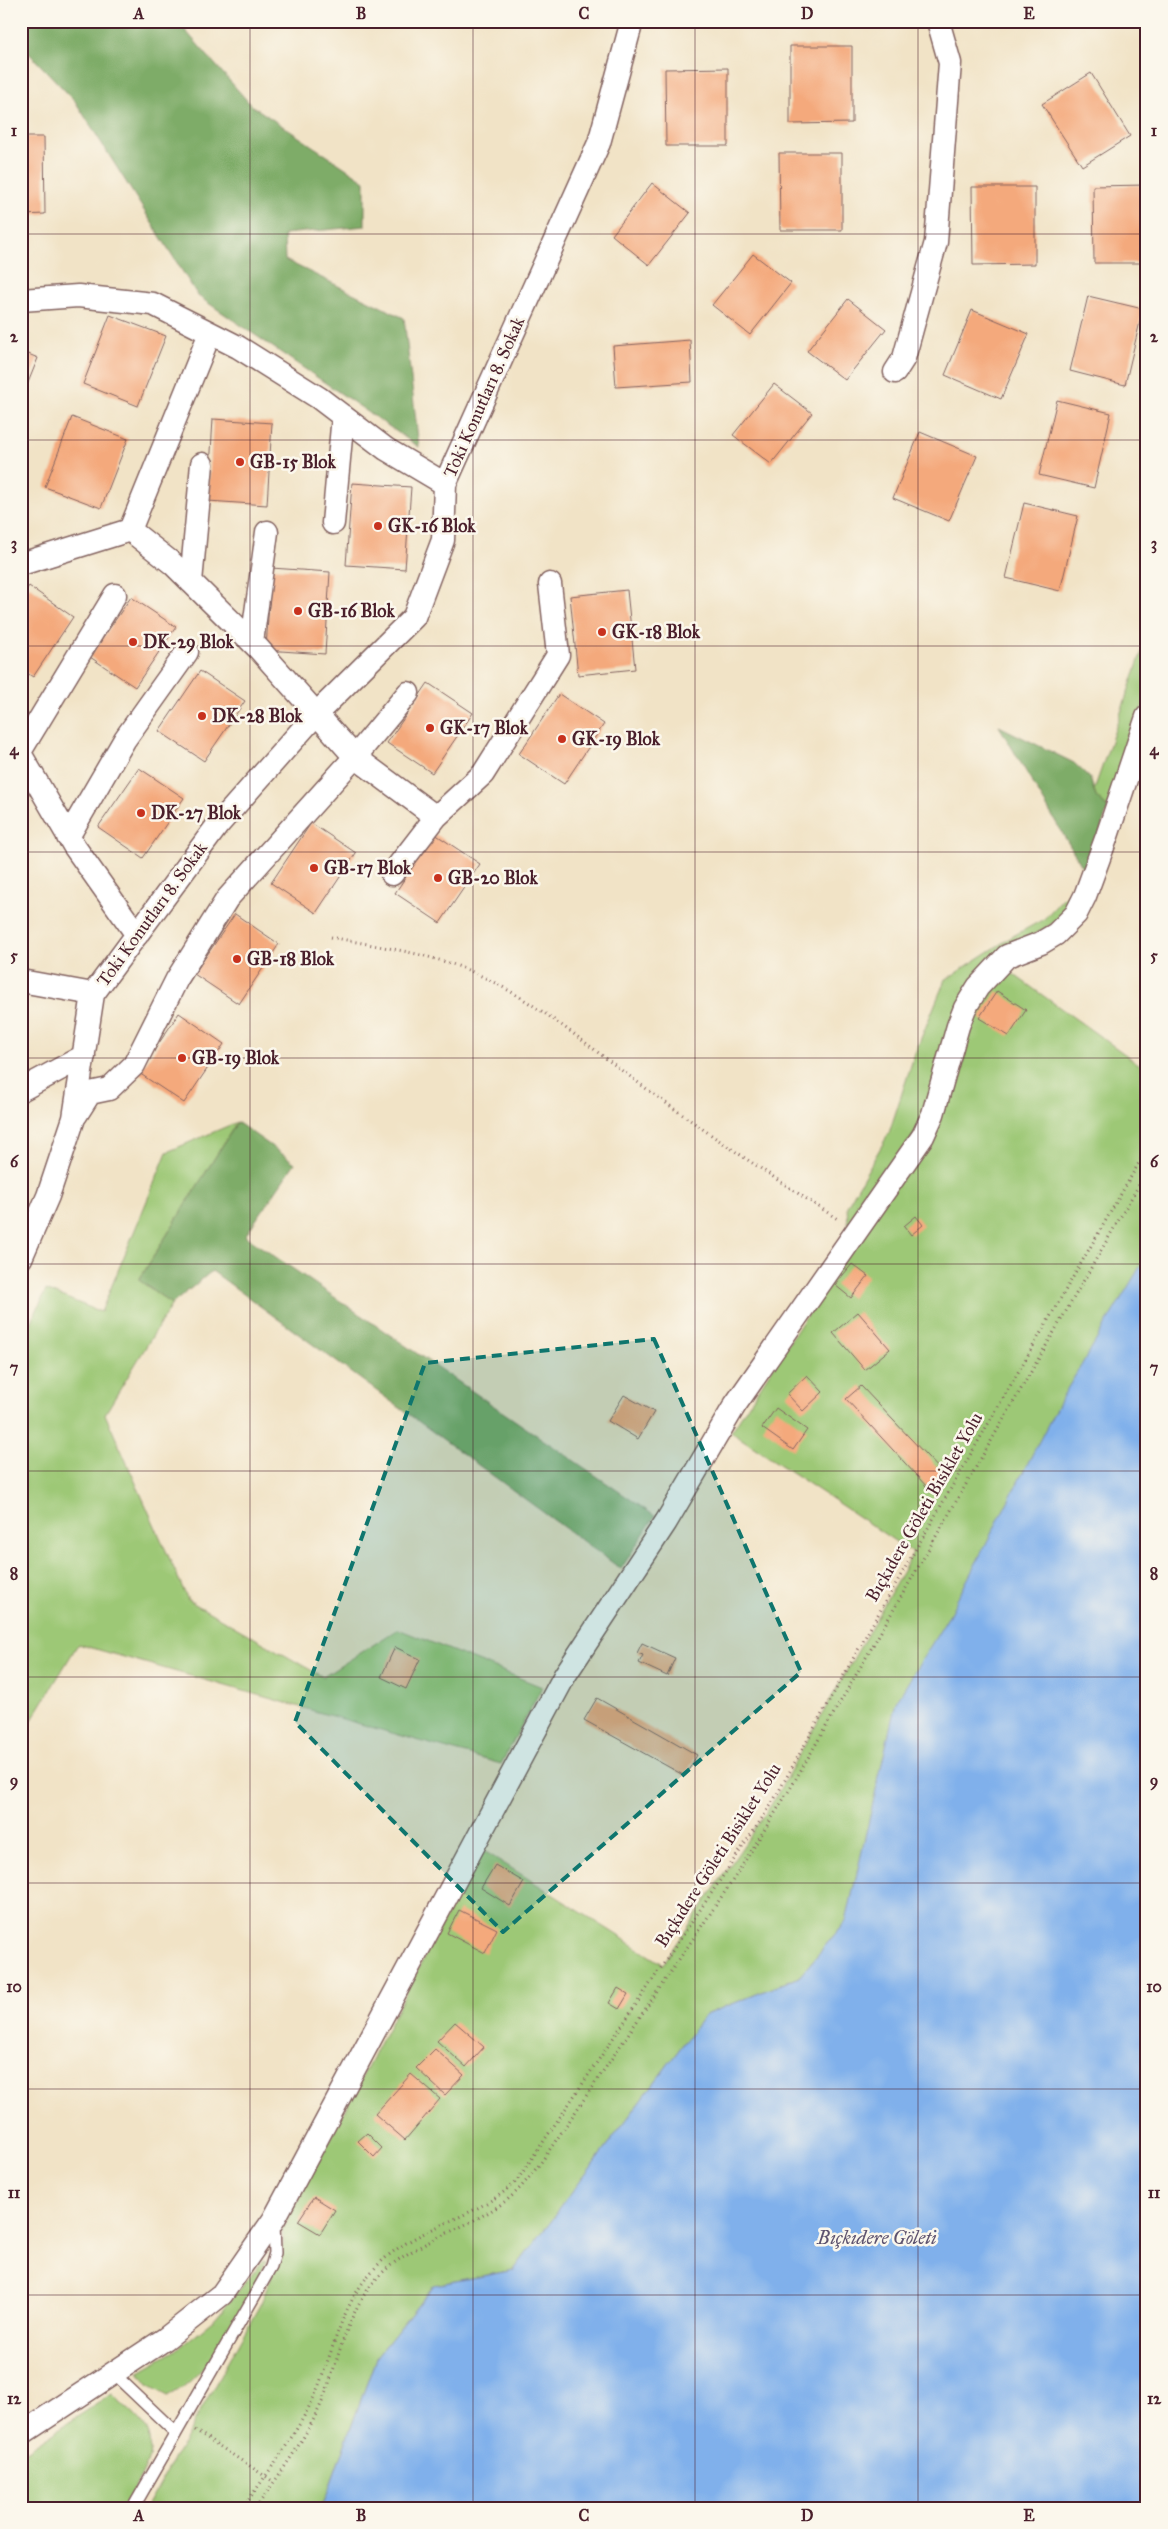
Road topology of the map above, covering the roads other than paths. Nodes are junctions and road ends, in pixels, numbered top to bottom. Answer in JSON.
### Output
{"nodes":[{"id":1,"x":632,"y":21,"type":"edge"},
{"id":2,"x":938,"y":21,"type":"edge"},
{"id":3,"x":21,"y":300,"type":"edge"},
{"id":4,"x":210,"y":332,"type":"junction"},
{"id":5,"x":895,"y":372,"type":"dead end"},
{"id":6,"x":343,"y":416,"type":"junction"},
{"id":7,"x":202,"y":464,"type":"dead end"},
{"id":8,"x":445,"y":484,"type":"junction"},
{"id":9,"x":333,"y":523,"type":"dead end"},
{"id":10,"x":130,"y":530,"type":"junction"},
{"id":11,"x":268,"y":532,"type":"dead end"},
{"id":12,"x":21,"y":564,"type":"edge"},
{"id":13,"x":191,"y":582,"type":"junction"},
{"id":14,"x":550,"y":584,"type":"dead end"},
{"id":15,"x":115,"y":595,"type":"dead end"},
{"id":16,"x":252,"y":642,"type":"junction"},
{"id":17,"x":186,"y":652,"type":"dead end"},
{"id":18,"x":408,"y":693,"type":"dead end"},
{"id":19,"x":318,"y":713,"type":"junction"},
{"id":20,"x":1147,"y":717,"type":"edge"},
{"id":21,"x":21,"y":750,"type":"edge"},
{"id":22,"x":21,"y":755,"type":"edge"},
{"id":23,"x":355,"y":758,"type":"junction"},
{"id":24,"x":436,"y":817,"type":"junction"},
{"id":25,"x":68,"y":837,"type":"junction"},
{"id":26,"x":392,"y":874,"type":"dead end"},
{"id":27,"x":136,"y":935,"type":"junction"},
{"id":28,"x":21,"y":981,"type":"edge"},
{"id":29,"x":93,"y":994,"type":"junction"},
{"id":30,"x":84,"y":1056,"type":"junction"},
{"id":31,"x":21,"y":1090,"type":"edge"},
{"id":32,"x":74,"y":1118,"type":"junction"},
{"id":33,"x":21,"y":1258,"type":"edge"},
{"id":34,"x":274,"y":2219,"type":"junction"},
{"id":35,"x":113,"y":2373,"type":"junction"},
{"id":36,"x":176,"y":2433,"type":"junction"},
{"id":37,"x":21,"y":2434,"type":"edge"},
{"id":38,"x":133,"y":2508,"type":"edge"}],
"edges":[{"from":1,"to":8,"type":"street","name":"Toki Konutları 8. Sokak"},
{"from":2,"to":5,"type":"street"},
{"from":3,"to":4,"type":"street"},
{"from":4,"to":6,"type":"street"},
{"from":4,"to":10,"type":"street"},
{"from":6,"to":8,"type":"street"},
{"from":6,"to":9,"type":"street"},
{"from":7,"to":13,"type":"street"},
{"from":8,"to":19,"type":"street","name":"Toki Konutları 8. Sokak"},
{"from":10,"to":12,"type":"street"},
{"from":10,"to":13,"type":"street"},
{"from":11,"to":16,"type":"street"},
{"from":13,"to":16,"type":"street"},
{"from":14,"to":24,"type":"street"},
{"from":15,"to":21,"type":"street"},
{"from":16,"to":19,"type":"street"},
{"from":17,"to":25,"type":"street"},
{"from":18,"to":23,"type":"street"},
{"from":19,"to":23,"type":"street"},
{"from":19,"to":27,"type":"street","name":"Toki Konutları 8. Sokak"},
{"from":20,"to":34,"type":"street"},
{"from":22,"to":25,"type":"street"},
{"from":23,"to":24,"type":"street"},
{"from":23,"to":32,"type":"street"},
{"from":24,"to":26,"type":"street"},
{"from":25,"to":27,"type":"street"},
{"from":27,"to":29,"type":"street","name":"Toki Konutları 8. Sokak"},
{"from":28,"to":29,"type":"street"},
{"from":29,"to":30,"type":"street","name":"Toki Konutları 8. Sokak"},
{"from":30,"to":31,"type":"street"},
{"from":30,"to":32,"type":"street","name":"Toki Konutları 8. Sokak"},
{"from":32,"to":33,"type":"street","name":"Toki Konutları 8. Sokak"},
{"from":34,"to":35,"type":"street"},
{"from":34,"to":36,"type":"lane"},
{"from":35,"to":36,"type":"lane"},
{"from":35,"to":37,"type":"street"},
{"from":36,"to":38,"type":"lane"}]}
